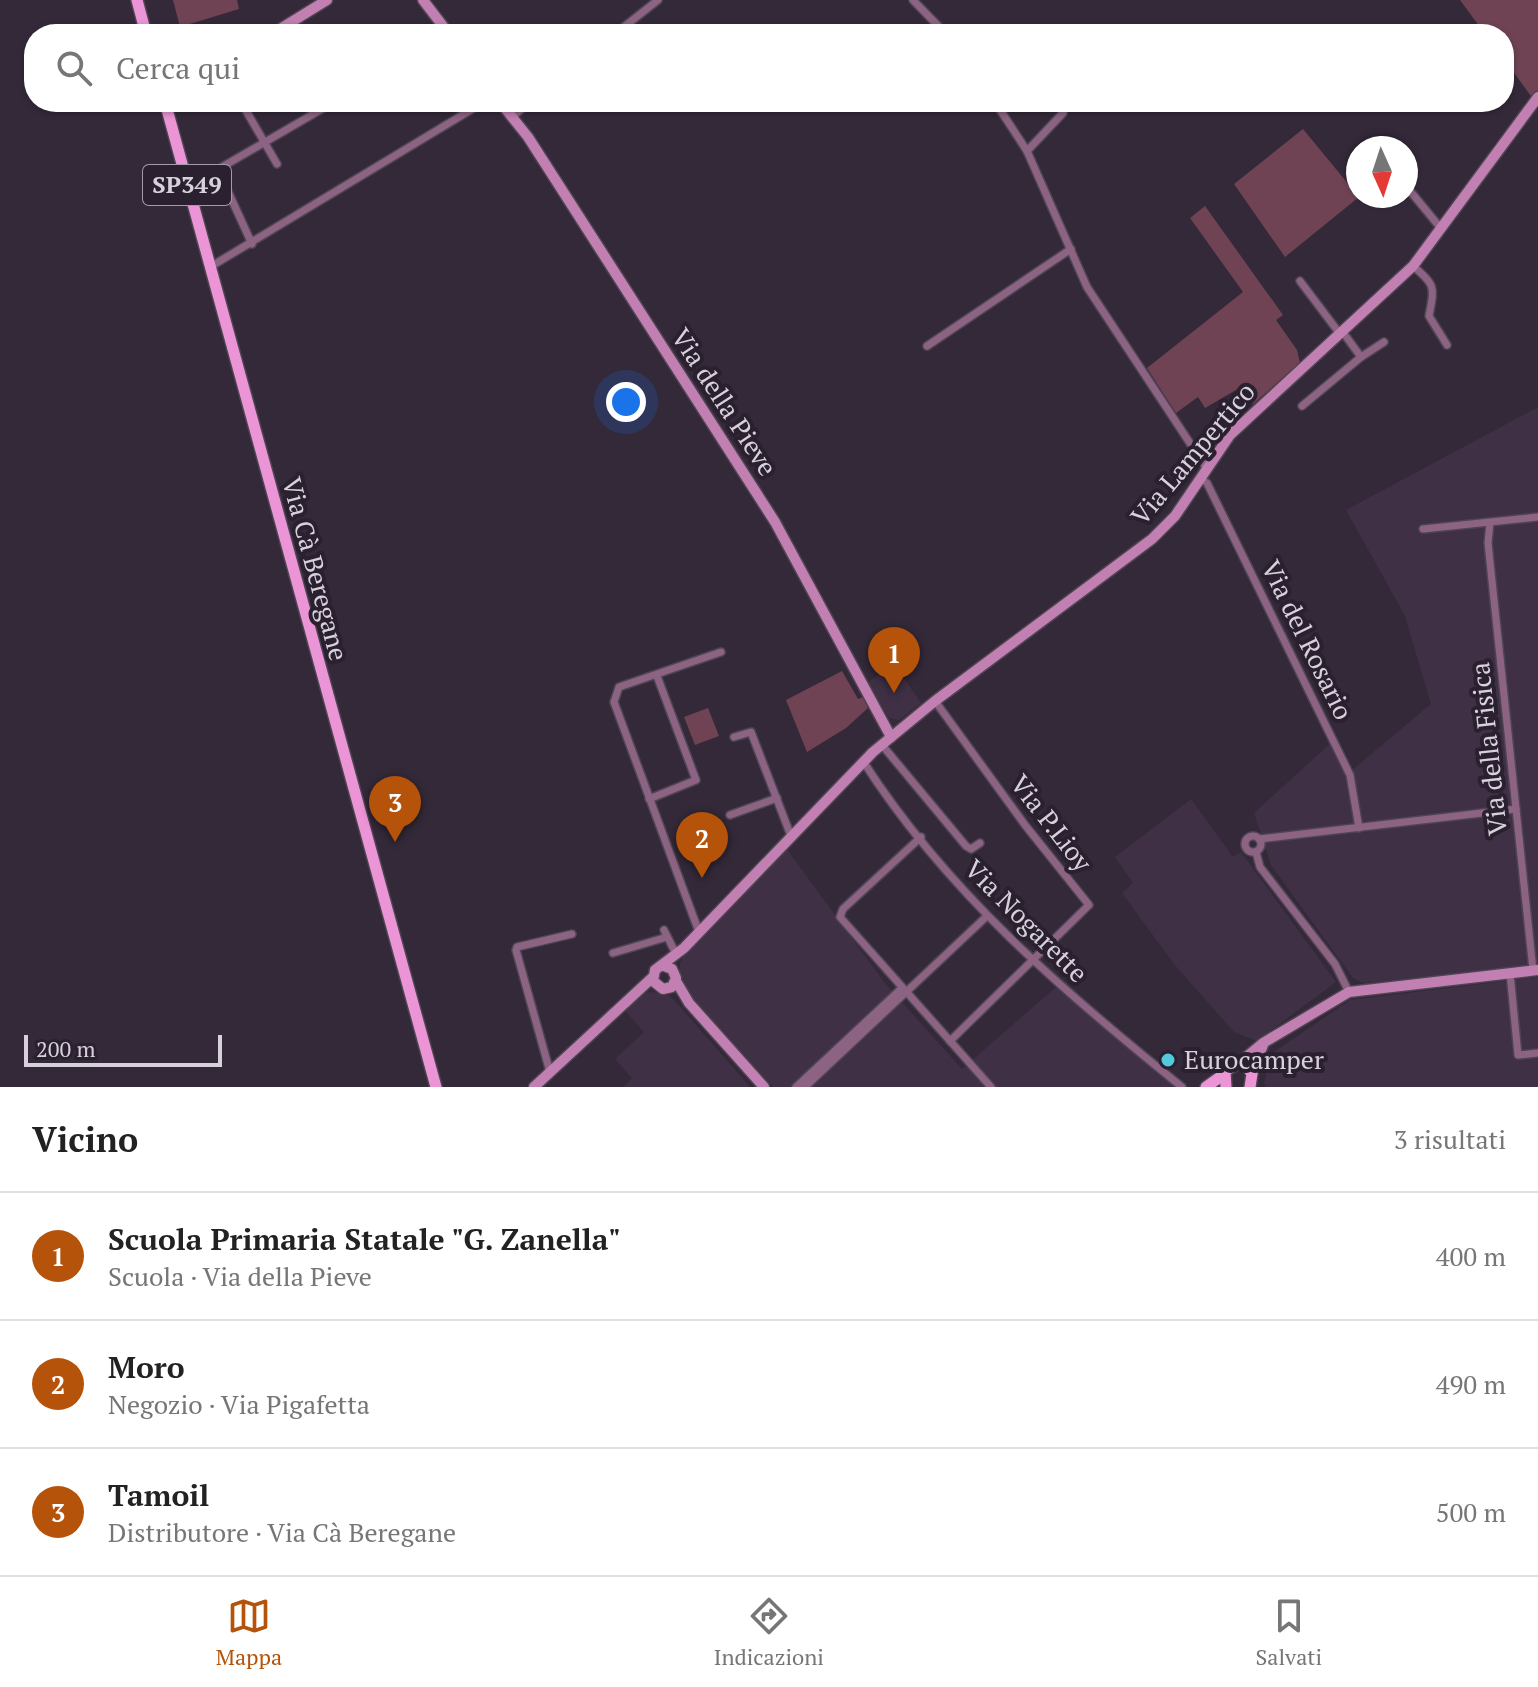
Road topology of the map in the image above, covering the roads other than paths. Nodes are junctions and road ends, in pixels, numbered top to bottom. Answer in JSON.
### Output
{"nodes":[{"id":1,"x":137,"y":0,"type":"edge"},
{"id":2,"x":327,"y":0,"type":"edge"},
{"id":3,"x":423,"y":0,"type":"edge"},
{"id":4,"x":658,"y":0,"type":"edge"},
{"id":5,"x":913,"y":0,"type":"edge"},
{"id":6,"x":143,"y":24,"type":"edge"},
{"id":7,"x":288,"y":24,"type":"edge"},
{"id":8,"x":441,"y":24,"type":"edge"},
{"id":9,"x":628,"y":24,"type":"edge"},
{"id":10,"x":936,"y":24,"type":"edge"},
{"id":11,"x":1538,"y":97,"type":"edge"},
{"id":12,"x":168,"y":112,"type":"edge"},
{"id":13,"x":247,"y":112,"type":"edge"},
{"id":14,"x":316,"y":112,"type":"edge"},
{"id":15,"x":468,"y":112,"type":"edge"},
{"id":16,"x":508,"y":112,"type":"edge"},
{"id":17,"x":518,"y":112,"type":"edge"},
{"id":18,"x":1002,"y":112,"type":"edge"},
{"id":19,"x":1063,"y":112,"type":"edge"},
{"id":20,"x":512,"y":117,"type":"junction"},
{"id":21,"x":264,"y":142,"type":"junction"},
{"id":22,"x":1027,"y":151,"type":"junction"},
{"id":23,"x":277,"y":164,"type":"dead end"},
{"id":24,"x":1418,"y":201,"type":"edge"},
{"id":25,"x":1439,"y":226,"type":"junction"},
{"id":26,"x":252,"y":244,"type":"junction"},
{"id":27,"x":1071,"y":249,"type":"junction"},
{"id":28,"x":1413,"y":266,"type":"junction"},
{"id":29,"x":210,"y":267,"type":"junction"},
{"id":30,"x":1300,"y":281,"type":"dead end"},
{"id":31,"x":1341,"y":332,"type":"junction"},
{"id":32,"x":1384,"y":342,"type":"dead end"},
{"id":33,"x":1447,"y":345,"type":"dead end"},
{"id":34,"x":927,"y":346,"type":"dead end"},
{"id":35,"x":1361,"y":357,"type":"junction"},
{"id":36,"x":1302,"y":406,"type":"dead end"},
{"id":37,"x":1204,"y":473,"type":"junction"},
{"id":38,"x":1538,"y":517,"type":"edge"},
{"id":39,"x":1490,"y":523,"type":"junction"},
{"id":40,"x":1423,"y":529,"type":"dead end"},
{"id":41,"x":721,"y":652,"type":"dead end"},
{"id":42,"x":657,"y":676,"type":"junction"},
{"id":43,"x":935,"y":701,"type":"junction"},
{"id":44,"x":734,"y":737,"type":"dead end"},
{"id":45,"x":891,"y":737,"type":"junction"},
{"id":46,"x":882,"y":745,"type":"junction"},
{"id":47,"x":863,"y":761,"type":"junction"},
{"id":48,"x":777,"y":798,"type":"junction"},
{"id":49,"x":649,"y":799,"type":"junction"},
{"id":50,"x":1516,"y":809,"type":"junction"},
{"id":51,"x":730,"y":815,"type":"dead end"},
{"id":52,"x":1359,"y":828,"type":"junction"},
{"id":53,"x":791,"y":836,"type":"junction"},
{"id":54,"x":921,"y":837,"type":"junction"},
{"id":55,"x":1259,"y":839,"type":"junction"},
{"id":56,"x":980,"y":843,"type":"dead end"},
{"id":57,"x":1256,"y":852,"type":"junction"},
{"id":58,"x":987,"y":916,"type":"junction"},
{"id":59,"x":699,"y":932,"type":"junction"},
{"id":60,"x":572,"y":934,"type":"dead end"},
{"id":61,"x":680,"y":951,"type":"junction"},
{"id":62,"x":613,"y":953,"type":"dead end"},
{"id":63,"x":1033,"y":961,"type":"junction"},
{"id":64,"x":664,"y":966,"type":"junction"},
{"id":65,"x":1536,"y":970,"type":"edge"},
{"id":66,"x":1510,"y":973,"type":"junction"},
{"id":67,"x":675,"y":977,"type":"junction"},
{"id":68,"x":659,"y":984,"type":"junction"},
{"id":69,"x":904,"y":990,"type":"junction"},
{"id":70,"x":1349,"y":992,"type":"junction"},
{"id":71,"x":950,"y":1041,"type":"junction"},
{"id":72,"x":1263,"y":1043,"type":"junction"},
{"id":73,"x":1538,"y":1053,"type":"edge"},
{"id":74,"x":1239,"y":1063,"type":"junction"},
{"id":75,"x":550,"y":1072,"type":"junction"},
{"id":76,"x":1225,"y":1081,"type":"edge"},
{"id":77,"x":1253,"y":1082,"type":"edge"},
{"id":78,"x":436,"y":1087,"type":"edge"},
{"id":79,"x":534,"y":1087,"type":"edge"},
{"id":80,"x":757,"y":1087,"type":"edge"},
{"id":81,"x":764,"y":1087,"type":"edge"},
{"id":82,"x":796,"y":1087,"type":"edge"},
{"id":83,"x":805,"y":1087,"type":"edge"},
{"id":84,"x":991,"y":1087,"type":"edge"},
{"id":85,"x":1182,"y":1087,"type":"edge"},
{"id":86,"x":1206,"y":1087,"type":"edge"}],
"edges":[{"from":1,"to":6,"type":"main road"},
{"from":2,"to":7,"type":"street"},
{"from":3,"to":8,"type":"street"},
{"from":4,"to":9,"type":"street"},
{"from":5,"to":10,"type":"street"},
{"from":11,"to":25,"type":"street","name":"Via Lampertico"},
{"from":12,"to":29,"type":"main road","number":"SP349"},
{"from":13,"to":21,"type":"street"},
{"from":14,"to":21,"type":"street"},
{"from":15,"to":26,"type":"street"},
{"from":16,"to":20,"type":"street","name":"Via della Pieve"},
{"from":17,"to":20,"type":"street"},
{"from":18,"to":22,"type":"street","name":"Via del Rosario"},
{"from":19,"to":22,"type":"street"},
{"from":20,"to":45,"type":"street","name":"Via della Pieve"},
{"from":21,"to":23,"type":"street"},
{"from":21,"to":26,"type":"street"},
{"from":22,"to":27,"type":"street","name":"Via del Rosario"},
{"from":24,"to":25,"type":"street"},
{"from":25,"to":28,"type":"street","name":"Via Lampertico"},
{"from":26,"to":29,"type":"street"},
{"from":27,"to":34,"type":"street"},
{"from":27,"to":37,"type":"street","name":"Via del Rosario"},
{"from":28,"to":31,"type":"street","name":"Via Lampertico"},
{"from":28,"to":33,"type":"street"},
{"from":29,"to":78,"type":"main road","name":"Via Cà Beregane","number":"SP349"},
{"from":30,"to":31,"type":"street"},
{"from":31,"to":35,"type":"street"},
{"from":31,"to":37,"type":"street","name":"Via Lampertico"},
{"from":32,"to":35,"type":"street"},
{"from":35,"to":36,"type":"street"},
{"from":37,"to":43,"type":"street","name":"Via Lampertico"},
{"from":37,"to":52,"type":"street","name":"Via del Rosario"},
{"from":38,"to":39,"type":"street"},
{"from":39,"to":40,"type":"street"},
{"from":39,"to":50,"type":"street","name":"Via della Fisica"},
{"from":41,"to":42,"type":"street"},
{"from":42,"to":49,"type":"street"},
{"from":42,"to":49,"type":"street"},
{"from":43,"to":45,"type":"street","name":"Via Lampertico"},
{"from":43,"to":63,"type":"street","name":"Via P.Lioy"},
{"from":44,"to":48,"type":"street"},
{"from":45,"to":46,"type":"street","name":"Via Lampertico"},
{"from":46,"to":47,"type":"street","name":"Via Lampertico"},
{"from":46,"to":56,"type":"street"},
{"from":47,"to":53,"type":"street","name":"Via Lampertico"},
{"from":47,"to":54,"type":"street","name":"Via Nogarette"},
{"from":48,"to":51,"type":"street"},
{"from":48,"to":53,"type":"street"},
{"from":49,"to":59,"type":"street"},
{"from":50,"to":52,"type":"street"},
{"from":50,"to":65,"type":"street","name":"Via della Fisica"},
{"from":52,"to":55,"type":"street"},
{"from":53,"to":59,"type":"street","name":"Via Lampertico"},
{"from":54,"to":58,"type":"street","name":"Via Nogarette"},
{"from":54,"to":69,"type":"street"},
{"from":55,"to":57,"type":"street"},
{"from":55,"to":57,"type":"street"},
{"from":57,"to":70,"type":"street"},
{"from":58,"to":63,"type":"street","name":"Via Nogarette"},
{"from":58,"to":69,"type":"street"},
{"from":59,"to":61,"type":"street","name":"Via Lampertico"},
{"from":60,"to":75,"type":"street"},
{"from":61,"to":62,"type":"street"},
{"from":61,"to":64,"type":"street","name":"Via Lampertico"},
{"from":61,"to":67,"type":"street","name":"Via Lampertico"},
{"from":63,"to":71,"type":"street"},
{"from":63,"to":85,"type":"street","name":"Via Nogarette"},
{"from":64,"to":67,"type":"street"},
{"from":64,"to":68,"type":"street","name":"Via Lampertico"},
{"from":65,"to":66,"type":"street"},
{"from":66,"to":70,"type":"street"},
{"from":66,"to":73,"type":"street"},
{"from":67,"to":68,"type":"street","name":"Via Lampertico"},
{"from":67,"to":81,"type":"street"},
{"from":68,"to":75,"type":"street","name":"Via Lampertico"},
{"from":68,"to":80,"type":"street"},
{"from":69,"to":71,"type":"street"},
{"from":69,"to":82,"type":"street"},
{"from":69,"to":83,"type":"street"},
{"from":70,"to":72,"type":"street"},
{"from":71,"to":84,"type":"street"},
{"from":72,"to":74,"type":"street"},
{"from":72,"to":77,"type":"street"},
{"from":74,"to":76,"type":"main road"},
{"from":74,"to":77,"type":"main road"},
{"from":75,"to":79,"type":"street","name":"Via Lampertico"},
{"from":76,"to":86,"type":"main road"}]}
